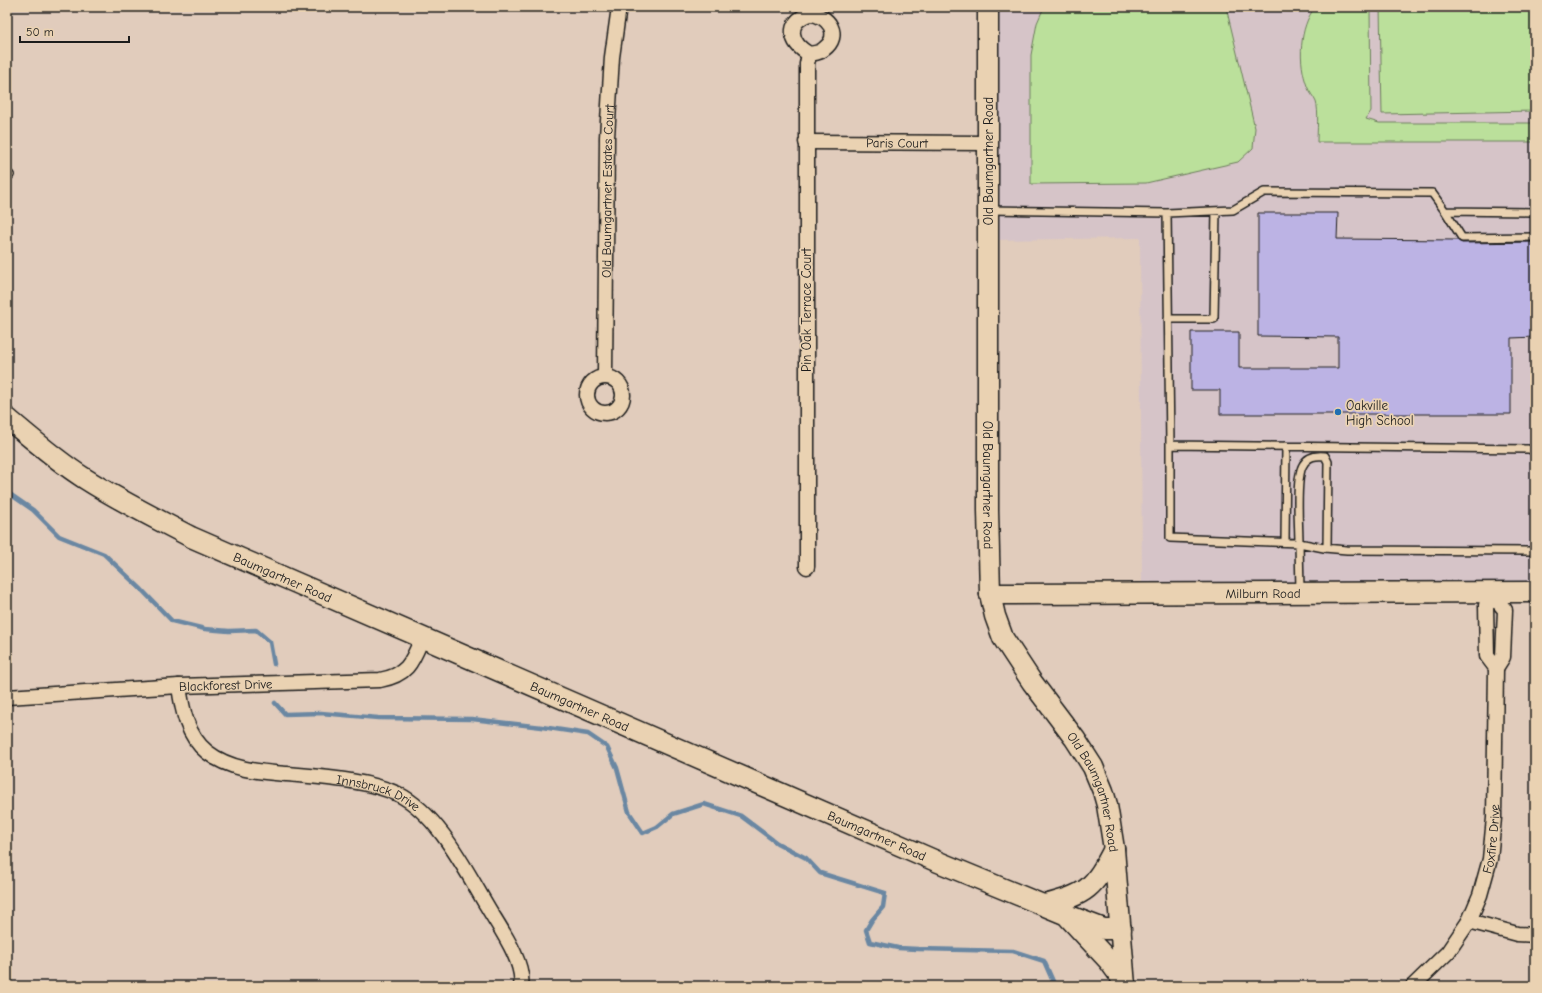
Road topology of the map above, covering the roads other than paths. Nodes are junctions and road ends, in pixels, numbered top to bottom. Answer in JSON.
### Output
{"nodes":[{"id":1,"x":620,"y":7,"type":"edge"},
{"id":2,"x":988,"y":7,"type":"edge"},
{"id":3,"x":809,"y":54,"type":"dead end"},
{"id":4,"x":806,"y":142,"type":"junction"},
{"id":5,"x":988,"y":142,"type":"junction"},
{"id":6,"x":988,"y":210,"type":"junction"},
{"id":7,"x":1216,"y":211,"type":"junction"},
{"id":8,"x":1446,"y":211,"type":"junction"},
{"id":9,"x":1535,"y":212,"type":"edge"},
{"id":10,"x":1167,"y":213,"type":"junction"},
{"id":11,"x":1535,"y":237,"type":"edge"},
{"id":12,"x":1168,"y":319,"type":"junction"},
{"id":13,"x":605,"y":376,"type":"dead end"},
{"id":14,"x":7,"y":418,"type":"edge"},
{"id":15,"x":1170,"y":445,"type":"junction"},
{"id":16,"x":1286,"y":446,"type":"junction"},
{"id":17,"x":1535,"y":452,"type":"edge"},
{"id":18,"x":1285,"y":542,"type":"junction"},
{"id":19,"x":1299,"y":543,"type":"junction"},
{"id":20,"x":1327,"y":548,"type":"junction"},
{"id":21,"x":1535,"y":552,"type":"edge"},
{"id":22,"x":806,"y":567,"type":"dead end"},
{"id":23,"x":1535,"y":592,"type":"edge"},
{"id":24,"x":990,"y":594,"type":"junction"},
{"id":25,"x":1300,"y":594,"type":"junction"},
{"id":26,"x":1495,"y":596,"type":"junction"},
{"id":27,"x":422,"y":638,"type":"junction"},
{"id":28,"x":180,"y":686,"type":"junction"},
{"id":29,"x":7,"y":697,"type":"edge"},
{"id":30,"x":1114,"y":849,"type":"junction"},
{"id":31,"x":1044,"y":906,"type":"junction"},
{"id":32,"x":1067,"y":915,"type":"junction"},
{"id":33,"x":1469,"y":921,"type":"junction"},
{"id":34,"x":1121,"y":930,"type":"junction"},
{"id":35,"x":1535,"y":935,"type":"edge"},
{"id":36,"x":1125,"y":985,"type":"edge"},
{"id":37,"x":521,"y":986,"type":"edge"},
{"id":38,"x":1413,"y":986,"type":"edge"}],
"edges":[{"from":1,"to":13,"type":"street","name":"Old Baumgartner Estates Court"},
{"from":2,"to":5,"type":"street","name":"Old Baumgartner Road"},
{"from":3,"to":4,"type":"street","name":"Pin Oak Terrace Court"},
{"from":4,"to":5,"type":"street","name":"Paris Court"},
{"from":4,"to":22,"type":"street","name":"Pin Oak Terrace Court"},
{"from":5,"to":6,"type":"street","name":"Old Baumgartner Road"},
{"from":6,"to":10,"type":"lane"},
{"from":6,"to":24,"type":"street","name":"Old Baumgartner Road"},
{"from":7,"to":8,"type":"lane"},
{"from":7,"to":10,"type":"lane"},
{"from":7,"to":12,"type":"lane"},
{"from":8,"to":9,"type":"lane"},
{"from":8,"to":11,"type":"lane"},
{"from":10,"to":12,"type":"lane"},
{"from":12,"to":15,"type":"lane"},
{"from":14,"to":27,"type":"street","name":"Baumgartner Road"},
{"from":15,"to":16,"type":"lane"},
{"from":15,"to":18,"type":"lane"},
{"from":16,"to":17,"type":"lane"},
{"from":16,"to":18,"type":"lane"},
{"from":18,"to":19,"type":"lane"},
{"from":19,"to":20,"type":"lane"},
{"from":19,"to":20,"type":"lane"},
{"from":19,"to":25,"type":"lane"},
{"from":20,"to":21,"type":"lane"},
{"from":23,"to":26,"type":"street","name":"Milburn Road"},
{"from":24,"to":25,"type":"street","name":"Milburn Road"},
{"from":24,"to":30,"type":"street","name":"Old Baumgartner Road"},
{"from":25,"to":26,"type":"street","name":"Milburn Road"},
{"from":26,"to":33,"type":"street","name":"Foxfire Drive"},
{"from":27,"to":28,"type":"street","name":"Blackforest Drive"},
{"from":27,"to":31,"type":"street","name":"Baumgartner Road"},
{"from":28,"to":29,"type":"street","name":"Blackforest Drive"},
{"from":28,"to":37,"type":"street","name":"Innsbruck Drive"},
{"from":30,"to":31,"type":"street"},
{"from":30,"to":34,"type":"street","name":"Old Baumgartner Road"},
{"from":31,"to":32,"type":"street","name":"Baumgartner Road"},
{"from":32,"to":34,"type":"street","name":"Baumgartner Road"},
{"from":32,"to":36,"type":"street"},
{"from":33,"to":35,"type":"street"},
{"from":33,"to":38,"type":"street","name":"Foxfire Drive"},
{"from":34,"to":36,"type":"street"}]}
